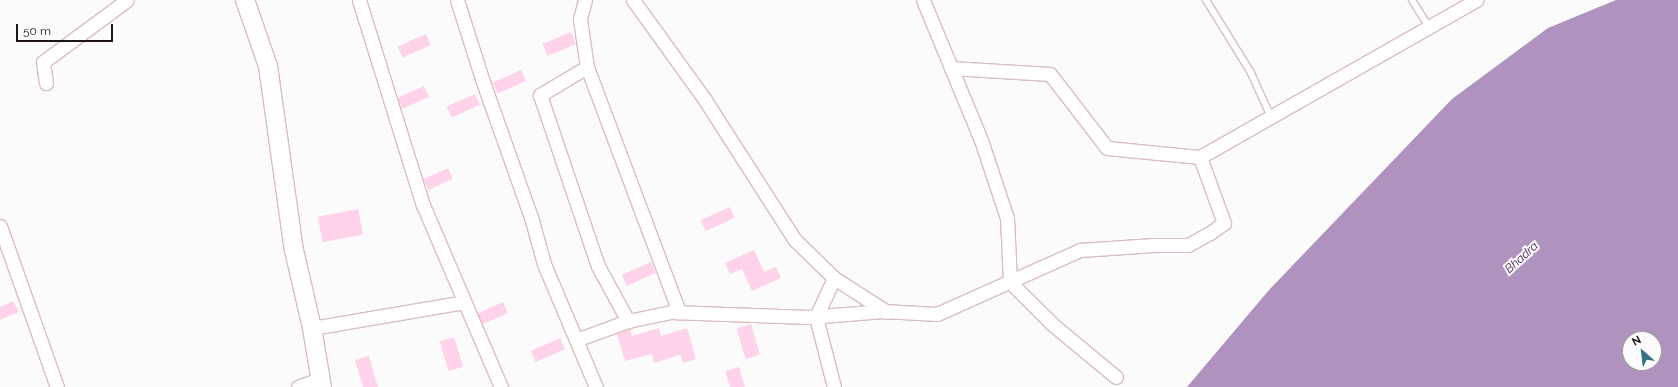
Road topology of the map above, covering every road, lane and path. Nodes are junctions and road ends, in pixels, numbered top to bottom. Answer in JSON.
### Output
{"nodes":[{"id":1,"x":127,"y":0,"type":"edge"},
{"id":2,"x":245,"y":0,"type":"edge"},
{"id":3,"x":359,"y":0,"type":"edge"},
{"id":4,"x":457,"y":0,"type":"edge"},
{"id":5,"x":585,"y":0,"type":"edge"},
{"id":6,"x":633,"y":0,"type":"edge"},
{"id":7,"x":923,"y":0,"type":"edge"},
{"id":8,"x":1206,"y":0,"type":"edge"},
{"id":9,"x":1412,"y":0,"type":"edge"},
{"id":10,"x":1476,"y":0,"type":"edge"},
{"id":11,"x":1429,"y":27,"type":"junction"},
{"id":12,"x":587,"y":67,"type":"junction"},
{"id":13,"x":951,"y":68,"type":"junction"},
{"id":14,"x":46,"y":83,"type":"dead end"},
{"id":15,"x":1271,"y":117,"type":"junction"},
{"id":16,"x":1200,"y":157,"type":"junction"},
{"id":17,"x":0,"y":226,"type":"edge"},
{"id":18,"x":834,"y":278,"type":"junction"},
{"id":19,"x":1010,"y":282,"type":"junction"},
{"id":20,"x":464,"y":302,"type":"junction"},
{"id":21,"x":679,"y":312,"type":"junction"},
{"id":22,"x":887,"y":312,"type":"junction"},
{"id":23,"x":816,"y":317,"type":"junction"},
{"id":24,"x":628,"y":321,"type":"junction"},
{"id":25,"x":312,"y":328,"type":"junction"},
{"id":26,"x":576,"y":340,"type":"junction"},
{"id":27,"x":1116,"y":377,"type":"dead end"},
{"id":28,"x":322,"y":383,"type":"edge"},
{"id":29,"x":57,"y":387,"type":"edge"},
{"id":30,"x":298,"y":387,"type":"edge"},
{"id":31,"x":501,"y":387,"type":"edge"},
{"id":32,"x":596,"y":387,"type":"edge"},
{"id":33,"x":834,"y":387,"type":"edge"}],
"edges":[{"from":1,"to":14,"type":"street"},
{"from":2,"to":25,"type":"main road"},
{"from":3,"to":20,"type":"street"},
{"from":4,"to":26,"type":"street"},
{"from":5,"to":12,"type":"street"},
{"from":6,"to":18,"type":"street"},
{"from":7,"to":13,"type":"street"},
{"from":8,"to":15,"type":"lane"},
{"from":9,"to":11,"type":"lane"},
{"from":10,"to":11,"type":"street"},
{"from":11,"to":15,"type":"street"},
{"from":12,"to":21,"type":"street"},
{"from":12,"to":24,"type":"street"},
{"from":13,"to":16,"type":"street"},
{"from":13,"to":19,"type":"street"},
{"from":15,"to":16,"type":"street"},
{"from":16,"to":19,"type":"street"},
{"from":17,"to":29,"type":"street"},
{"from":18,"to":22,"type":"street"},
{"from":18,"to":23,"type":"street"},
{"from":19,"to":22,"type":"street"},
{"from":19,"to":27,"type":"street"},
{"from":20,"to":25,"type":"street"},
{"from":20,"to":31,"type":"street"},
{"from":21,"to":23,"type":"street"},
{"from":21,"to":24,"type":"street"},
{"from":22,"to":23,"type":"street"},
{"from":23,"to":33,"type":"street"},
{"from":24,"to":26,"type":"street"},
{"from":25,"to":28,"type":"main road"},
{"from":26,"to":32,"type":"street"},
{"from":28,"to":30,"type":"street"}]}
